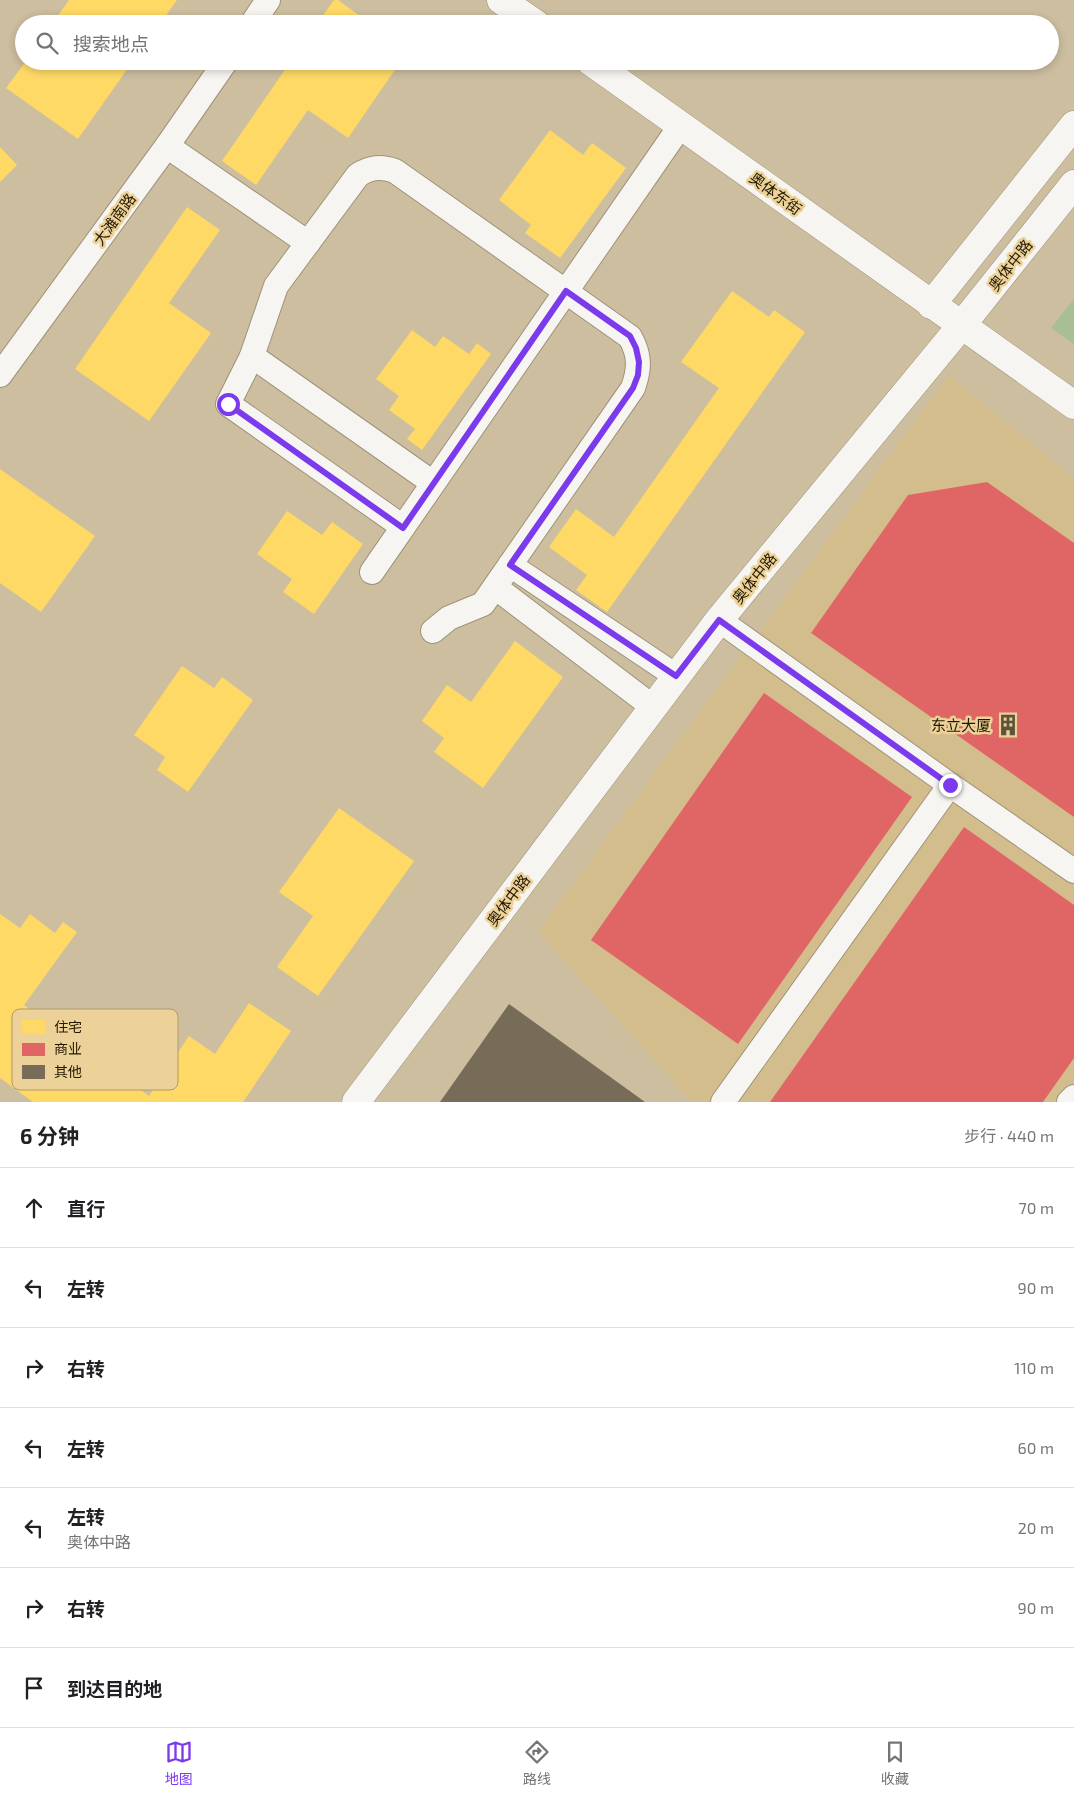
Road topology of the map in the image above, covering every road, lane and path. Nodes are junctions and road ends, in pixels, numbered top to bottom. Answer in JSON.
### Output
{"nodes":[{"id":1,"x":268,"y":0,"type":"edge"},
{"id":2,"x":502,"y":0,"type":"edge"},
{"id":3,"x":258,"y":15,"type":"edge"},
{"id":4,"x":523,"y":15,"type":"edge"},
{"id":5,"x":220,"y":70,"type":"edge"},
{"id":6,"x":603,"y":70,"type":"edge"},
{"id":7,"x":681,"y":125,"type":"junction"},
{"id":8,"x":1074,"y":125,"type":"edge"},
{"id":9,"x":167,"y":146,"type":"junction"},
{"id":10,"x":1074,"y":184,"type":"edge"},
{"id":11,"x":308,"y":243,"type":"junction"},
{"id":12,"x":566,"y":291,"type":"junction"},
{"id":13,"x":931,"y":305,"type":"junction"},
{"id":14,"x":961,"y":326,"type":"junction"},
{"id":15,"x":252,"y":356,"type":"junction"},
{"id":16,"x":0,"y":375,"type":"edge"},
{"id":17,"x":1074,"y":405,"type":"edge"},
{"id":18,"x":434,"y":483,"type":"junction"},
{"id":19,"x":403,"y":528,"type":"junction"},
{"id":20,"x":510,"y":565,"type":"junction"},
{"id":21,"x":372,"y":572,"type":"dead end"},
{"id":22,"x":495,"y":587,"type":"junction"},
{"id":23,"x":719,"y":620,"type":"junction"},
{"id":24,"x":434,"y":631,"type":"dead end"},
{"id":25,"x":676,"y":676,"type":"junction"},
{"id":26,"x":653,"y":707,"type":"junction"},
{"id":27,"x":950,"y":785,"type":"junction"},
{"id":28,"x":1074,"y":871,"type":"edge"},
{"id":29,"x":1074,"y":1097,"type":"edge"},
{"id":30,"x":356,"y":1102,"type":"edge"},
{"id":31,"x":723,"y":1102,"type":"edge"},
{"id":32,"x":1069,"y":1102,"type":"edge"}],
"edges":[{"from":1,"to":3,"type":"street"},
{"from":2,"to":4,"type":"main road"},
{"from":5,"to":9,"type":"street","name":"大滩南路"},
{"from":6,"to":7,"type":"main road","name":"奥体东街"},
{"from":7,"to":12,"type":"street"},
{"from":7,"to":13,"type":"main road","name":"奥体东街"},
{"from":8,"to":13,"type":"main road"},
{"from":9,"to":11,"type":"street"},
{"from":9,"to":16,"type":"street","name":"大滩南路"},
{"from":10,"to":14,"type":"main road","name":"奥体中路"},
{"from":11,"to":12,"type":"street"},
{"from":11,"to":15,"type":"street"},
{"from":12,"to":18,"type":"street"},
{"from":12,"to":20,"type":"street"},
{"from":13,"to":14,"type":"main road","name":"奥体东街"},
{"from":14,"to":17,"type":"main road","name":"奥体东街"},
{"from":14,"to":23,"type":"main road","name":"奥体中路"},
{"from":15,"to":18,"type":"street"},
{"from":15,"to":19,"type":"street"},
{"from":18,"to":19,"type":"street"},
{"from":19,"to":21,"type":"street"},
{"from":20,"to":22,"type":"street"},
{"from":20,"to":25,"type":"street"},
{"from":22,"to":24,"type":"street"},
{"from":22,"to":26,"type":"street"},
{"from":23,"to":25,"type":"main road","name":"奥体中路"},
{"from":23,"to":27,"type":"street"},
{"from":25,"to":26,"type":"main road","name":"奥体中路"},
{"from":26,"to":30,"type":"main road","name":"奥体中路"},
{"from":27,"to":28,"type":"street"},
{"from":27,"to":31,"type":"street"},
{"from":29,"to":32,"type":"street"}]}
